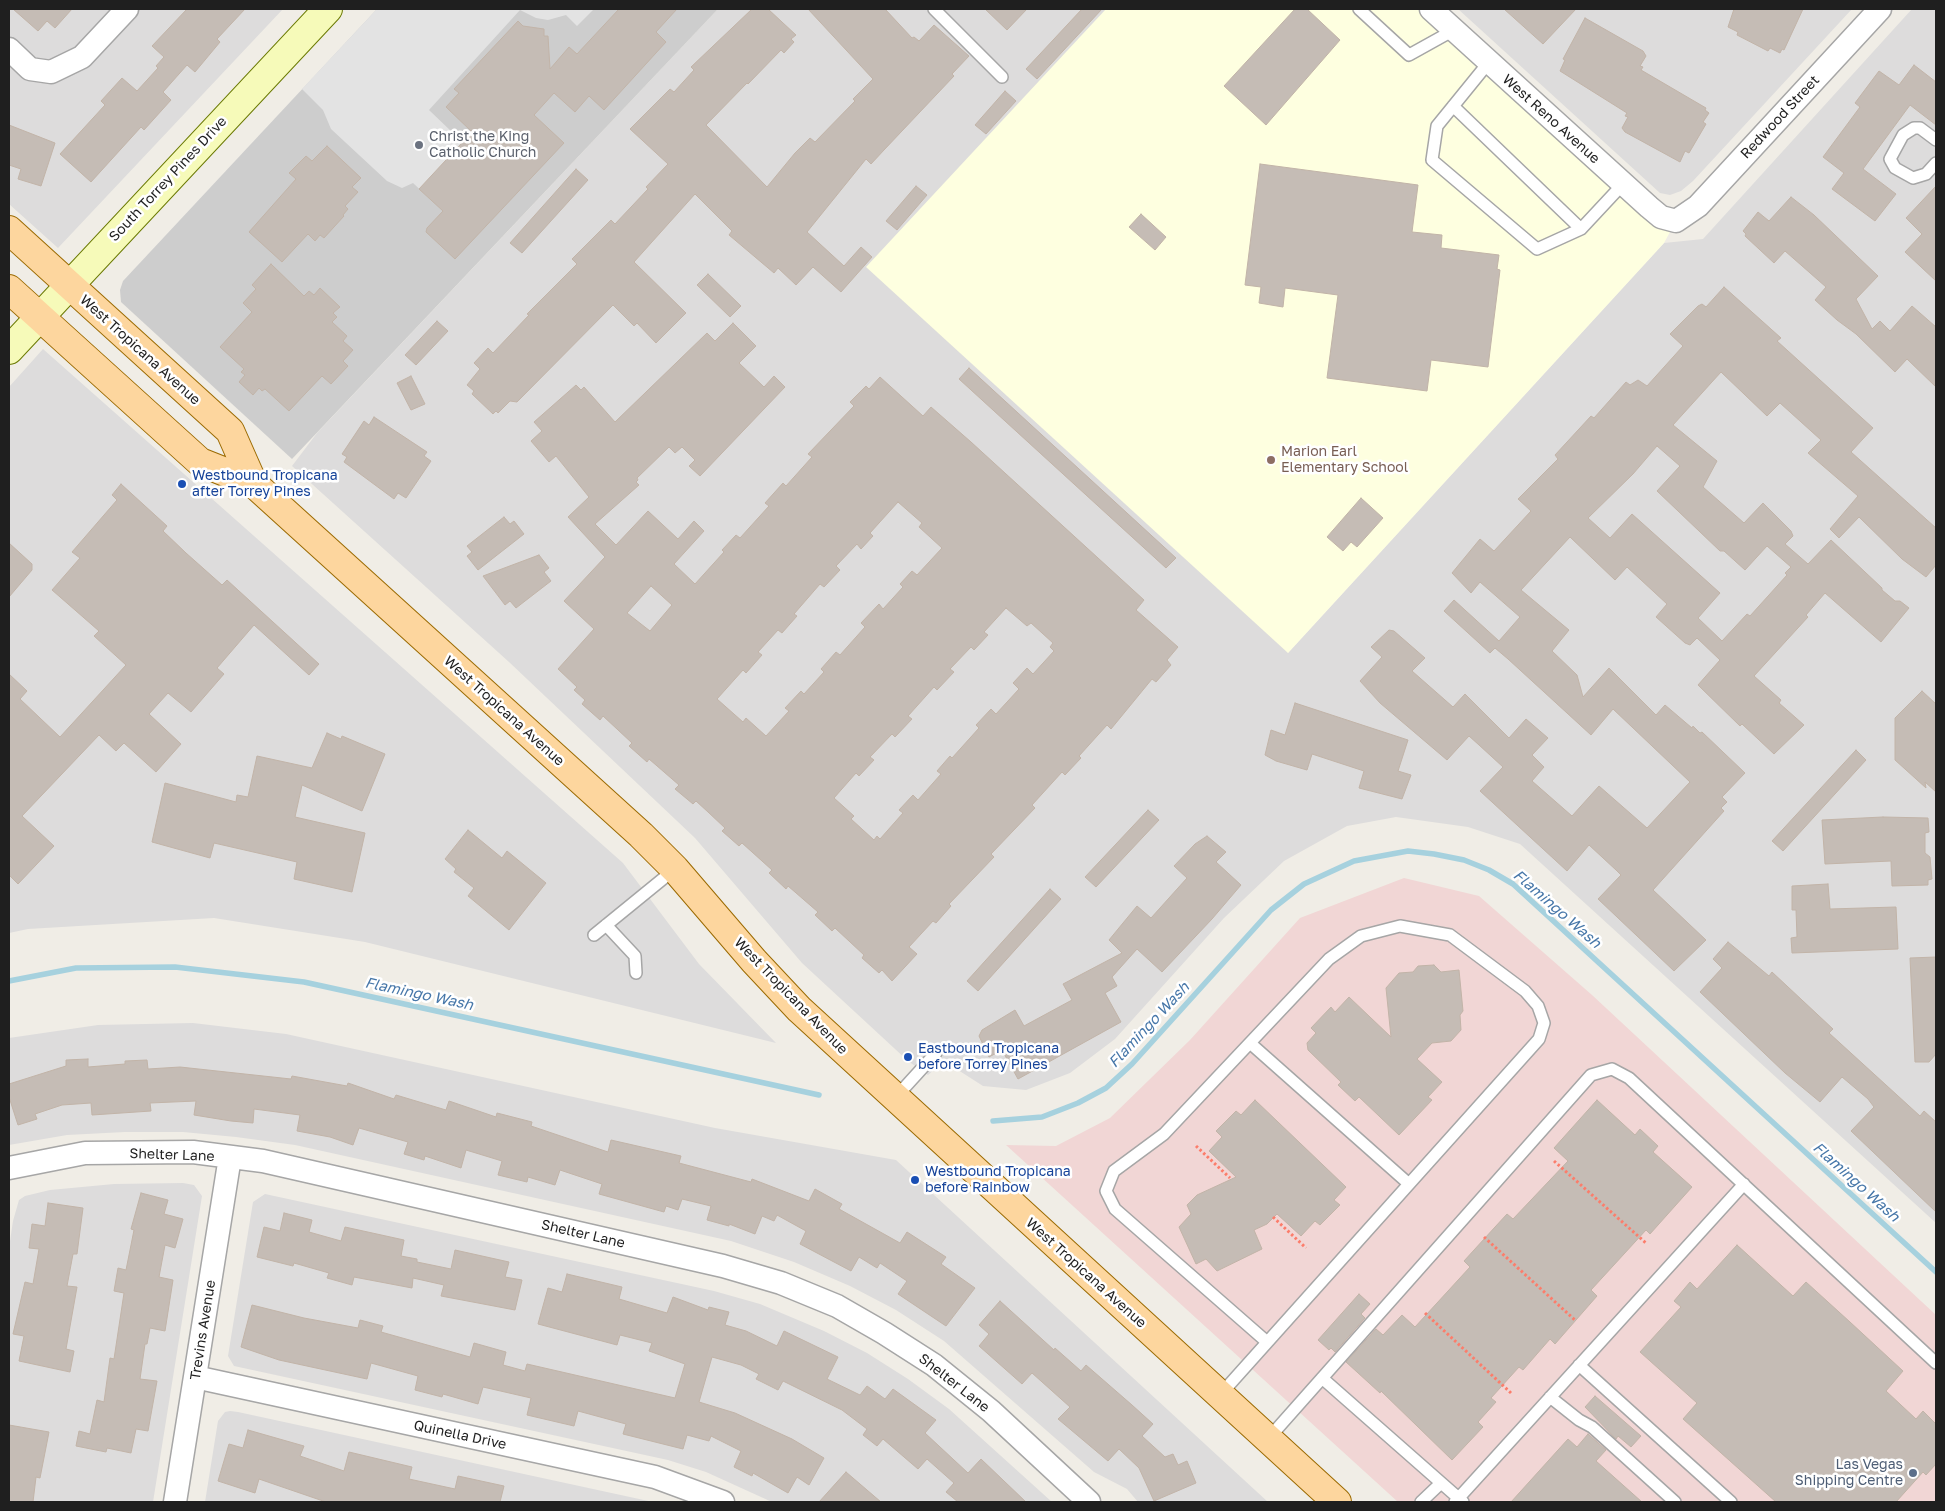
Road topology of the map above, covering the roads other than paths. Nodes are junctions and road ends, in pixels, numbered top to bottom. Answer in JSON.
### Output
{"nodes":[{"id":1,"x":127,"y":9,"type":"edge"},
{"id":2,"x":328,"y":9,"type":"edge"},
{"id":3,"x":934,"y":9,"type":"edge"},
{"id":4,"x":1359,"y":9,"type":"edge"},
{"id":5,"x":1431,"y":9,"type":"edge"},
{"id":6,"x":1880,"y":9,"type":"edge"},
{"id":7,"x":1454,"y":30,"type":"junction"},
{"id":8,"x":9,"y":49,"type":"edge"},
{"id":9,"x":1489,"y":62,"type":"junction"},
{"id":10,"x":1002,"y":76,"type":"dead end"},
{"id":11,"x":1453,"y":106,"type":"junction"},
{"id":12,"x":1936,"y":140,"type":"edge"},
{"id":13,"x":1936,"y":163,"type":"edge"},
{"id":14,"x":1623,"y":184,"type":"junction"},
{"id":15,"x":1676,"y":221,"type":"joint"},
{"id":16,"x":1581,"y":229,"type":"junction"},
{"id":17,"x":9,"y":230,"type":"edge"},
{"id":18,"x":69,"y":285,"type":"junction"},
{"id":19,"x":9,"y":289,"type":"edge"},
{"id":20,"x":40,"y":316,"type":"junction"},
{"id":21,"x":9,"y":350,"type":"edge"},
{"id":22,"x":253,"y":483,"type":"junction"},
{"id":23,"x":675,"y":869,"type":"junction"},
{"id":24,"x":606,"y":925,"type":"junction"},
{"id":25,"x":594,"y":935,"type":"dead end"},
{"id":26,"x":636,"y":972,"type":"dead end"},
{"id":27,"x":1250,"y":1043,"type":"junction"},
{"id":28,"x":936,"y":1053,"type":"dead end"},
{"id":29,"x":894,"y":1098,"type":"junction"},
{"id":30,"x":230,"y":1157,"type":"junction"},
{"id":31,"x":9,"y":1168,"type":"edge"},
{"id":32,"x":1409,"y":1184,"type":"junction"},
{"id":33,"x":1744,"y":1184,"type":"junction"},
{"id":34,"x":1267,"y":1342,"type":"junction"},
{"id":35,"x":1936,"y":1363,"type":"edge"},
{"id":36,"x":1579,"y":1365,"type":"junction"},
{"id":37,"x":195,"y":1377,"type":"junction"},
{"id":38,"x":1322,"y":1378,"type":"junction"},
{"id":39,"x":1219,"y":1395,"type":"junction"},
{"id":40,"x":1550,"y":1397,"type":"junction"},
{"id":41,"x":1268,"y":1439,"type":"junction"},
{"id":42,"x":1441,"y":1483,"type":"junction"},
{"id":43,"x":1724,"y":1500,"type":"edge"},
{"id":44,"x":1459,"y":1501,"type":"edge"},
{"id":45,"x":175,"y":1502,"type":"edge"},
{"id":46,"x":723,"y":1502,"type":"edge"},
{"id":47,"x":1089,"y":1502,"type":"edge"},
{"id":48,"x":1337,"y":1502,"type":"edge"},
{"id":49,"x":1421,"y":1502,"type":"edge"},
{"id":50,"x":1675,"y":1502,"type":"edge"}],
"edges":[{"from":1,"to":8,"type":"street"},
{"from":2,"to":18,"type":"main road","name":"South Torrey Pines Drive"},
{"from":3,"to":10,"type":"lane"},
{"from":4,"to":7,"type":"lane"},
{"from":5,"to":7,"type":"street","name":"West Reno Avenue"},
{"from":6,"to":15,"type":"street","name":"Redwood Street"},
{"from":7,"to":9,"type":"street","name":"West Reno Avenue"},
{"from":9,"to":11,"type":"lane"},
{"from":9,"to":14,"type":"street","name":"West Reno Avenue"},
{"from":11,"to":16,"type":"lane"},
{"from":11,"to":16,"type":"lane"},
{"from":12,"to":13,"type":"lane"},
{"from":14,"to":15,"type":"street","name":"West Reno Avenue"},
{"from":14,"to":16,"type":"lane"},
{"from":17,"to":18,"type":"main road","name":"West Tropicana Avenue"},
{"from":18,"to":20,"type":"main road","name":"South Torrey Pines Drive"},
{"from":18,"to":22,"type":"main road","name":"West Tropicana Avenue"},
{"from":19,"to":20,"type":"main road","name":"West Tropicana Avenue"},
{"from":20,"to":21,"type":"main road","name":"South Torrey Pines Drive"},
{"from":20,"to":22,"type":"main road","name":"West Tropicana Avenue"},
{"from":22,"to":23,"type":"main road","name":"West Tropicana Avenue"},
{"from":23,"to":24,"type":"lane"},
{"from":23,"to":29,"type":"main road","name":"West Tropicana Avenue"},
{"from":24,"to":25,"type":"lane"},
{"from":24,"to":26,"type":"lane"},
{"from":27,"to":32,"type":"lane"},
{"from":27,"to":32,"type":"lane"},
{"from":27,"to":34,"type":"lane"},
{"from":28,"to":29,"type":"lane"},
{"from":29,"to":39,"type":"main road","name":"West Tropicana Avenue"},
{"from":30,"to":31,"type":"street","name":"Shelter Lane"},
{"from":30,"to":37,"type":"street","name":"Trevins Avenue"},
{"from":30,"to":47,"type":"street","name":"Shelter Lane"},
{"from":32,"to":34,"type":"lane"},
{"from":33,"to":35,"type":"lane"},
{"from":33,"to":36,"type":"lane"},
{"from":33,"to":38,"type":"lane"},
{"from":34,"to":39,"type":"lane"},
{"from":36,"to":40,"type":"lane"},
{"from":36,"to":43,"type":"lane"},
{"from":37,"to":45,"type":"street","name":"Trevins Avenue"},
{"from":37,"to":46,"type":"street","name":"Quinella Drive"},
{"from":38,"to":41,"type":"lane"},
{"from":38,"to":42,"type":"lane"},
{"from":39,"to":41,"type":"main road","name":"West Tropicana Avenue"},
{"from":40,"to":44,"type":"lane"},
{"from":40,"to":50,"type":"lane"},
{"from":41,"to":48,"type":"main road","name":"West Tropicana Avenue"},
{"from":42,"to":44,"type":"lane"},
{"from":42,"to":49,"type":"lane"}]}
